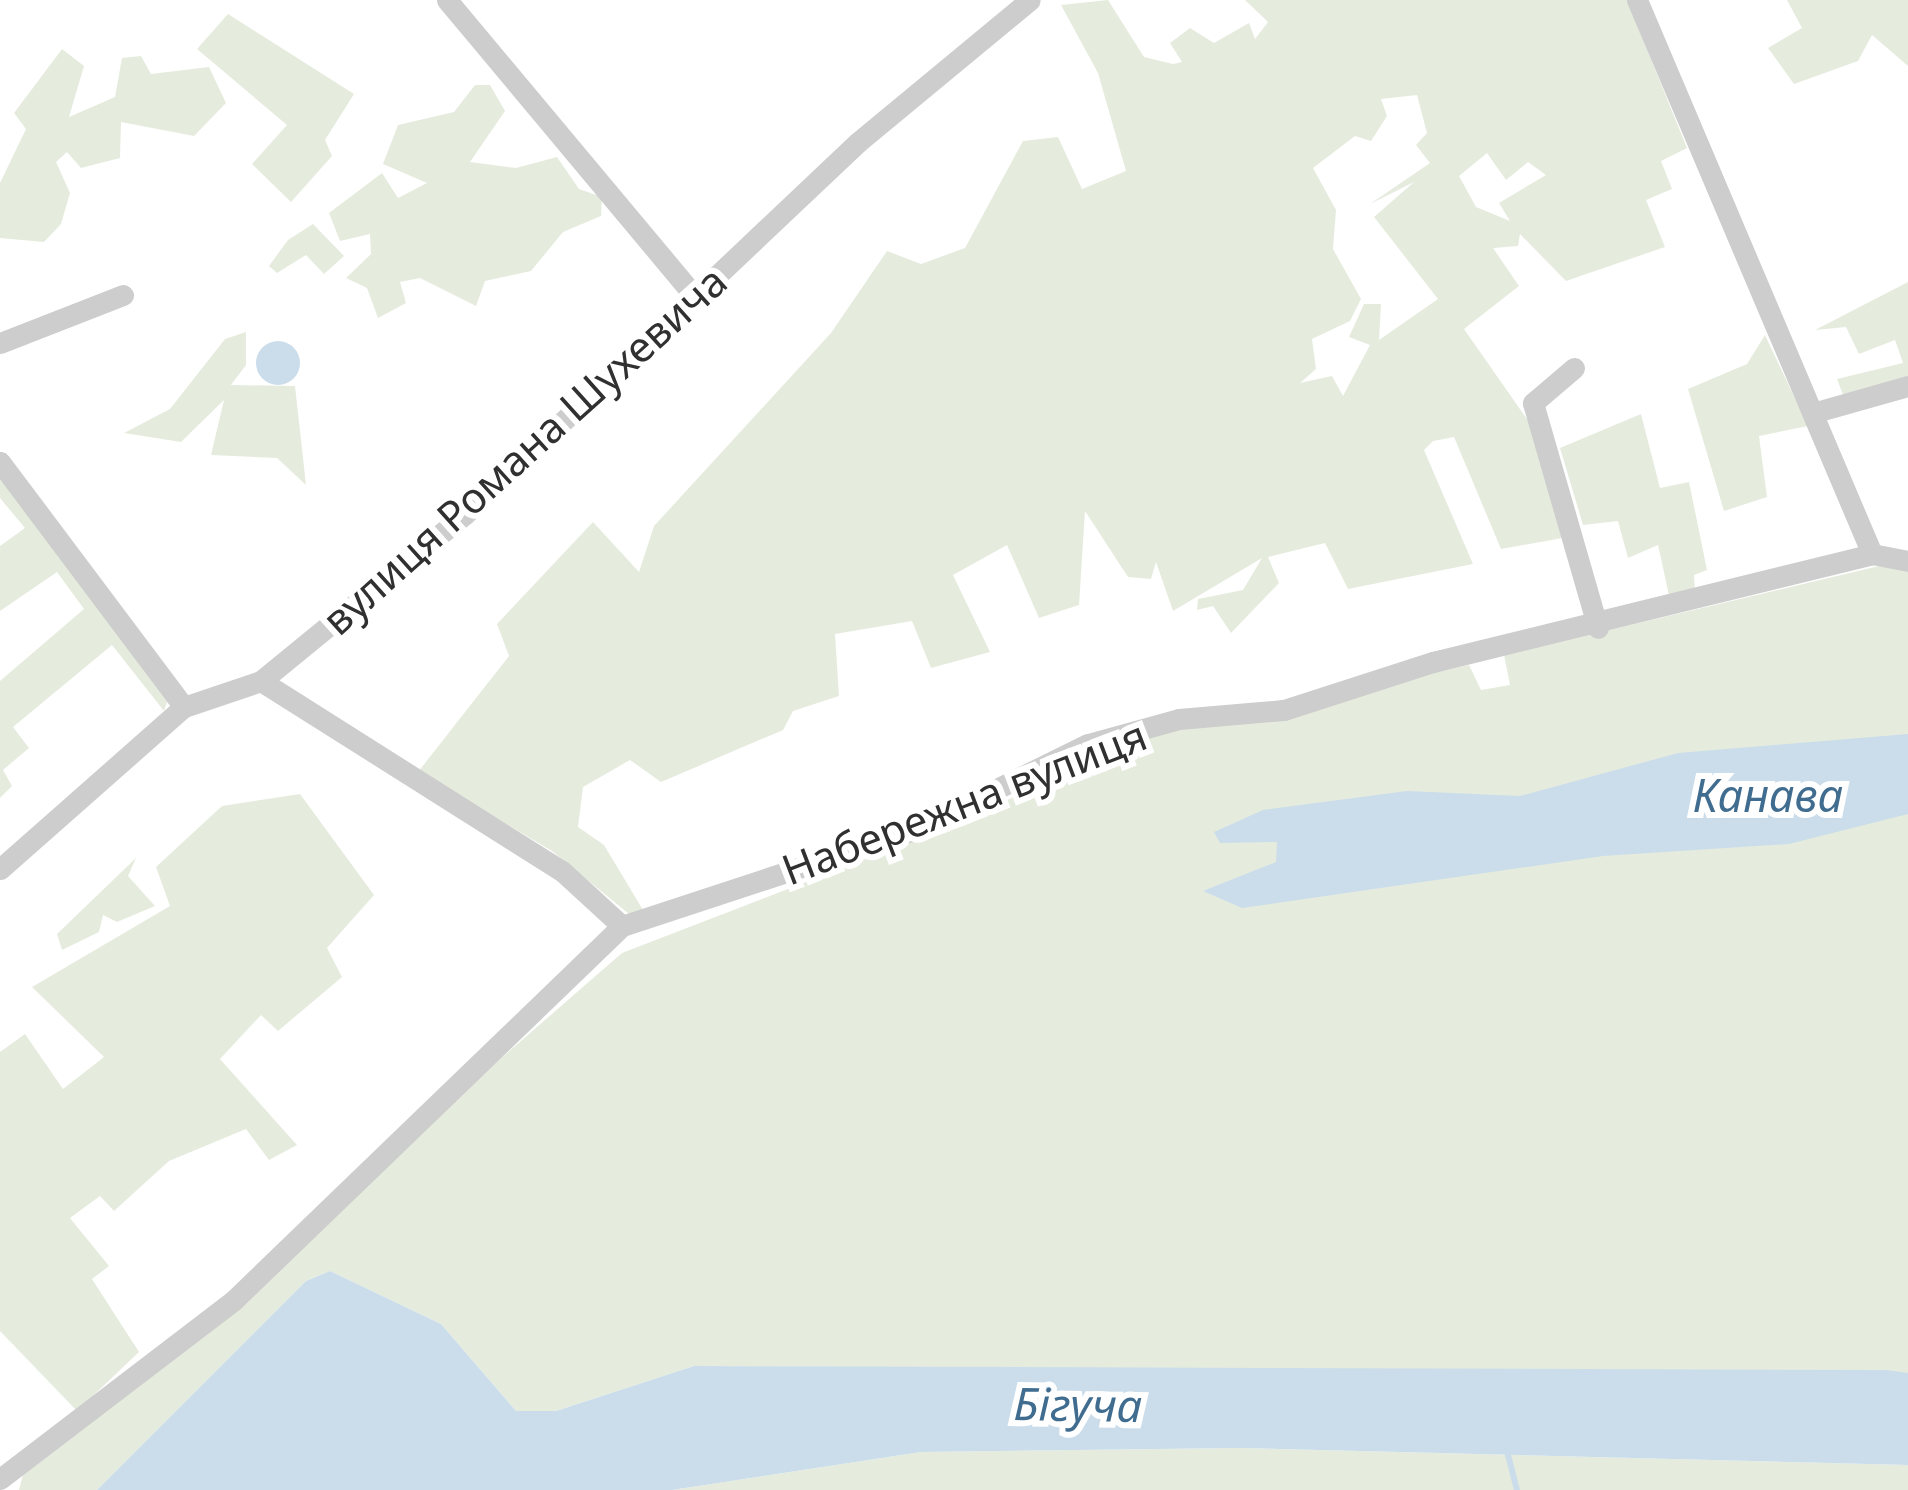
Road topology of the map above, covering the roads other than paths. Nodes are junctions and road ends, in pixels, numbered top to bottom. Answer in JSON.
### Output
{"nodes":[{"id":1,"x":447,"y":0,"type":"edge"},
{"id":2,"x":1030,"y":0,"type":"edge"},
{"id":3,"x":1637,"y":0,"type":"edge"},
{"id":4,"x":122,"y":295,"type":"dead end"},
{"id":5,"x":695,"y":297,"type":"junction"},
{"id":6,"x":0,"y":344,"type":"edge"},
{"id":7,"x":1574,"y":368,"type":"dead end"},
{"id":8,"x":1908,"y":386,"type":"edge"},
{"id":9,"x":1816,"y":412,"type":"junction"},
{"id":10,"x":0,"y":462,"type":"edge"},
{"id":11,"x":1872,"y":554,"type":"junction"},
{"id":12,"x":1908,"y":561,"type":"edge"},
{"id":13,"x":1598,"y":628,"type":"junction"},
{"id":14,"x":261,"y":681,"type":"junction"},
{"id":15,"x":184,"y":707,"type":"junction"},
{"id":16,"x":0,"y":869,"type":"edge"},
{"id":17,"x":622,"y":926,"type":"junction"},
{"id":18,"x":0,"y":1479,"type":"edge"}],
"edges":[{"from":1,"to":5,"type":"street"},
{"from":2,"to":5,"type":"street","name":"вулиця Романа Шухевича"},
{"from":3,"to":9,"type":"street"},
{"from":4,"to":6,"type":"street"},
{"from":5,"to":14,"type":"street","name":"вулиця Романа Шухевича"},
{"from":7,"to":13,"type":"street"},
{"from":8,"to":9,"type":"street"},
{"from":9,"to":11,"type":"street"},
{"from":10,"to":15,"type":"street"},
{"from":11,"to":12,"type":"street","name":"Набережна вулиця"},
{"from":11,"to":13,"type":"street","name":"Набережна вулиця"},
{"from":13,"to":17,"type":"street","name":"Набережна вулиця"},
{"from":14,"to":15,"type":"street","name":"вулиця Романа Шухевича"},
{"from":14,"to":17,"type":"street"},
{"from":15,"to":16,"type":"street","name":"вулиця Романа Шухевича"},
{"from":17,"to":18,"type":"street","name":"Набережна вулиця"}]}
